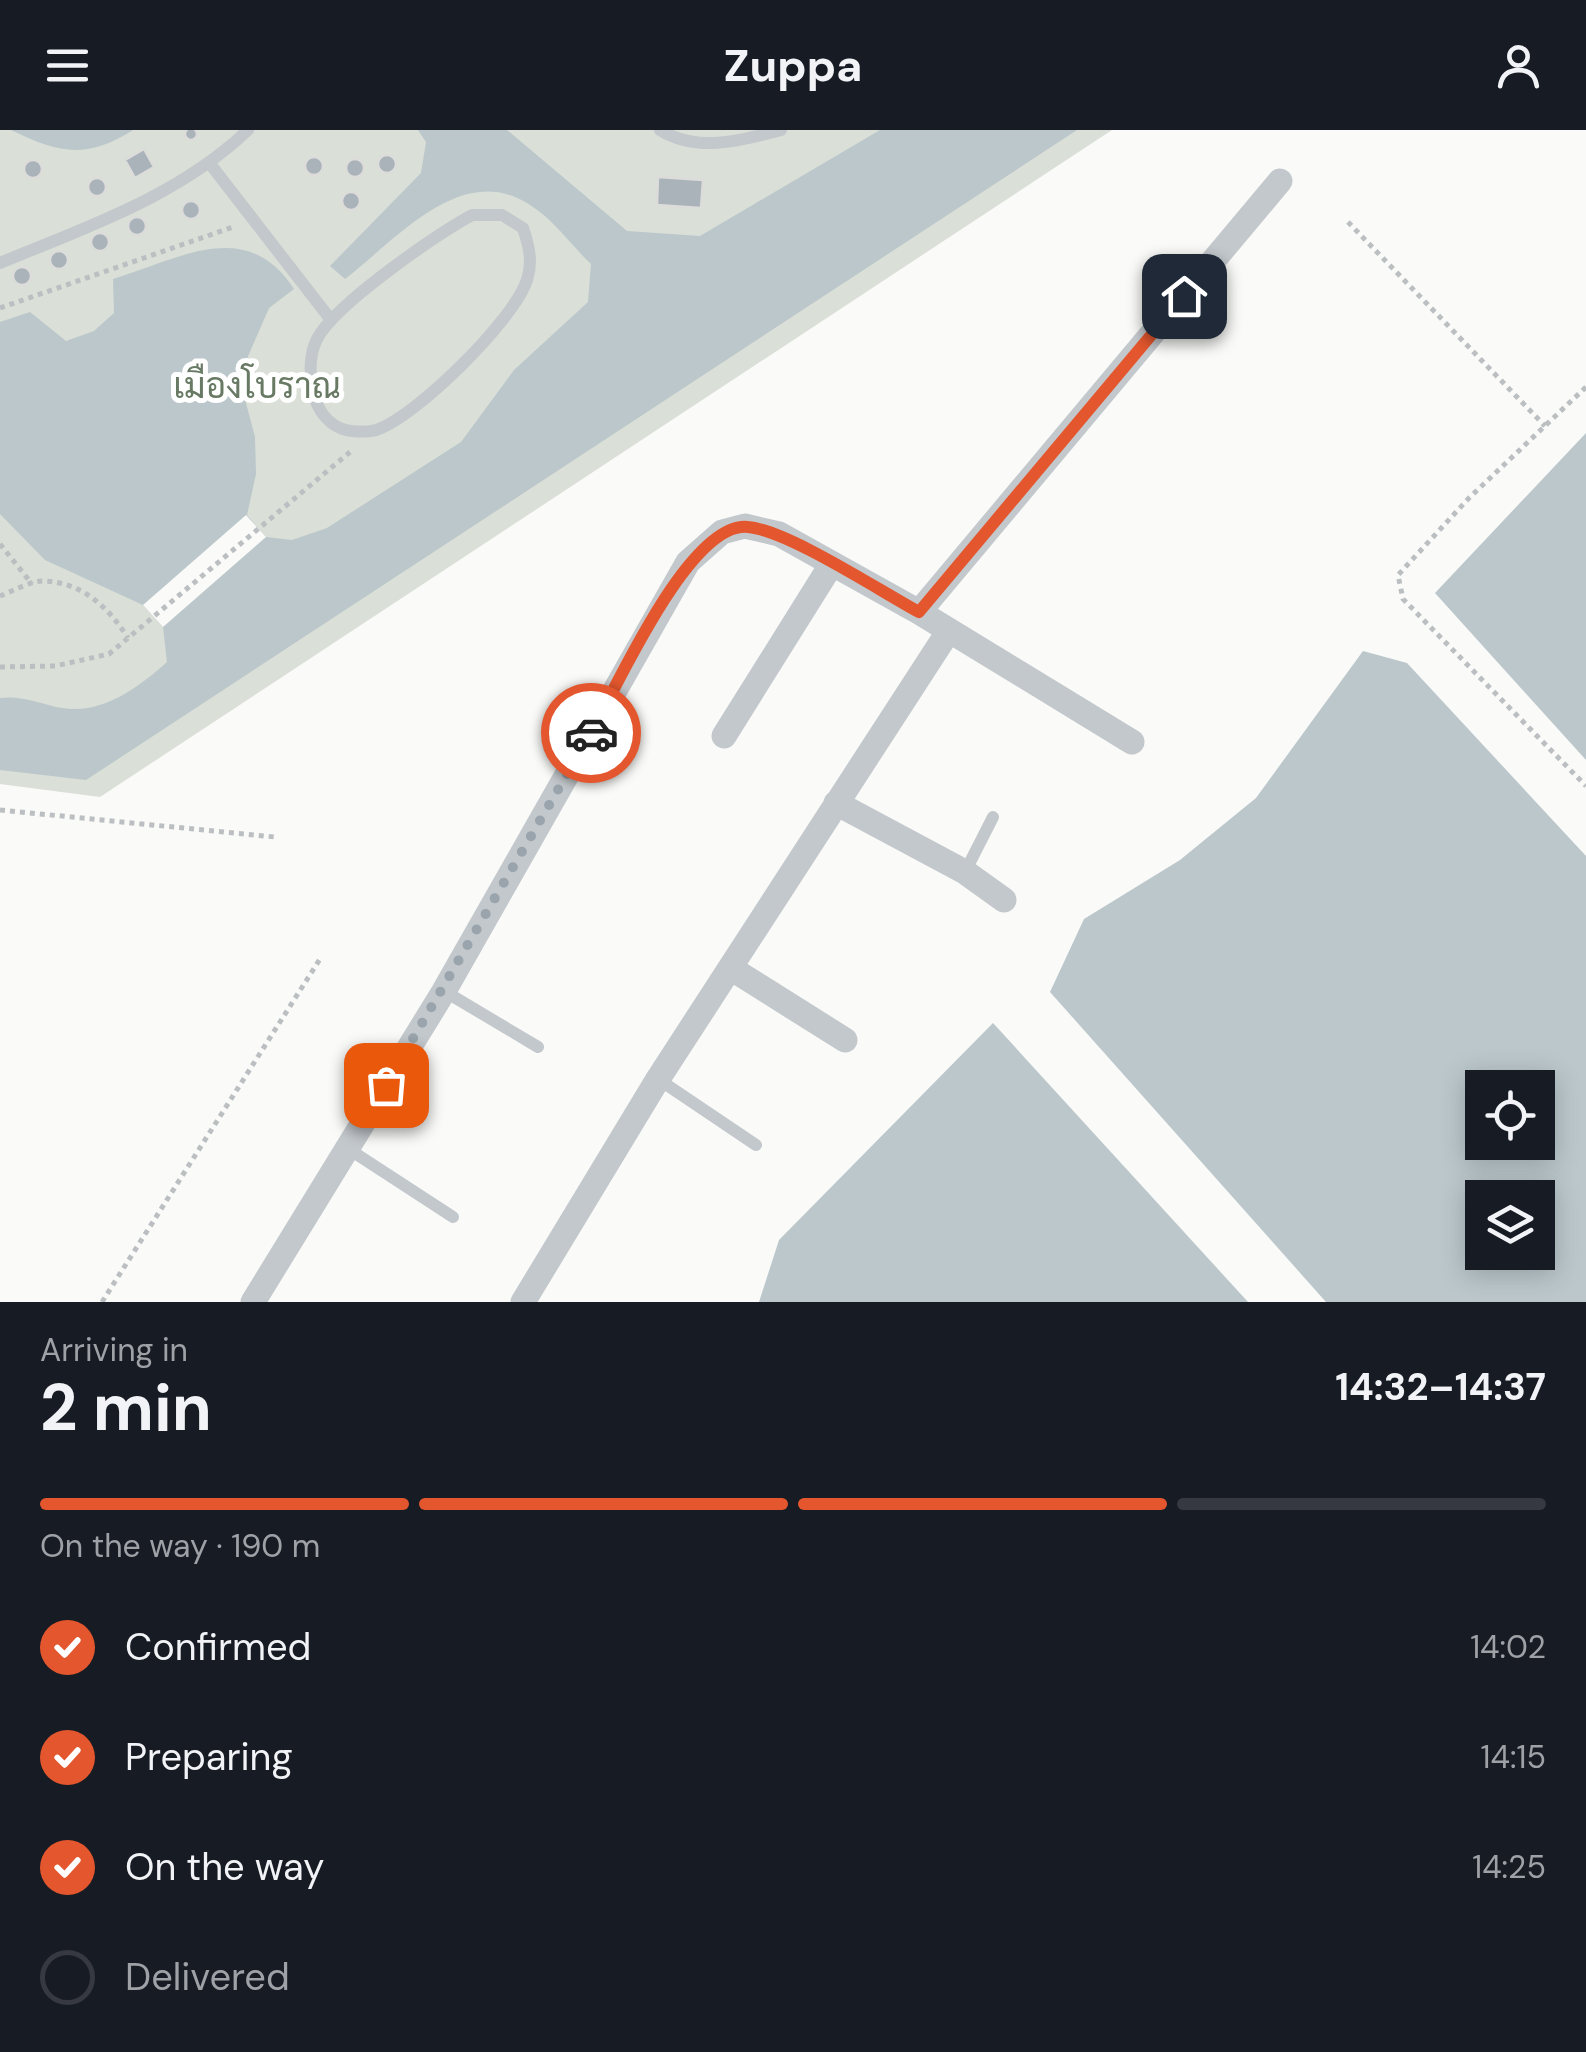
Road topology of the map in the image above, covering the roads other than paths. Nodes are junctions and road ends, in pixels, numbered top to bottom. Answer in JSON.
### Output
{"nodes":[{"id":1,"x":248,"y":130,"type":"edge"},
{"id":2,"x":660,"y":130,"type":"edge"},
{"id":3,"x":780,"y":130,"type":"edge"},
{"id":4,"x":210,"y":166,"type":"junction"},
{"id":5,"x":1280,"y":181,"type":"dead end"},
{"id":6,"x":0,"y":263,"type":"edge"},
{"id":7,"x":331,"y":320,"type":"junction"},
{"id":8,"x":831,"y":565,"type":"junction"},
{"id":9,"x":919,"y":612,"type":"junction"},
{"id":10,"x":948,"y":632,"type":"junction"},
{"id":11,"x":724,"y":736,"type":"dead end"},
{"id":12,"x":1132,"y":742,"type":"dead end"},
{"id":13,"x":836,"y":803,"type":"junction"},
{"id":14,"x":993,"y":817,"type":"dead end"},
{"id":15,"x":965,"y":872,"type":"junction"},
{"id":16,"x":1004,"y":900,"type":"dead end"},
{"id":17,"x":732,"y":969,"type":"junction"},
{"id":18,"x":444,"y":991,"type":"junction"},
{"id":19,"x":845,"y":1040,"type":"dead end"},
{"id":20,"x":538,"y":1047,"type":"dead end"},
{"id":21,"x":658,"y":1078,"type":"junction"},
{"id":22,"x":756,"y":1144,"type":"dead end"},
{"id":23,"x":348,"y":1148,"type":"junction"},
{"id":24,"x":453,"y":1217,"type":"dead end"},
{"id":25,"x":253,"y":1302,"type":"edge"},
{"id":26,"x":523,"y":1302,"type":"edge"}],
"edges":[{"from":1,"to":4,"type":"lane"},
{"from":2,"to":3,"type":"lane"},
{"from":4,"to":6,"type":"lane"},
{"from":4,"to":7,"type":"lane"},
{"from":5,"to":9,"type":"street"},
{"from":7,"to":7,"type":"lane"},
{"from":8,"to":9,"type":"street"},
{"from":8,"to":11,"type":"street"},
{"from":8,"to":18,"type":"street"},
{"from":9,"to":10,"type":"street"},
{"from":10,"to":12,"type":"street"},
{"from":10,"to":13,"type":"street"},
{"from":13,"to":15,"type":"street"},
{"from":13,"to":17,"type":"street"},
{"from":14,"to":15,"type":"lane"},
{"from":15,"to":16,"type":"street"},
{"from":17,"to":19,"type":"street"},
{"from":17,"to":21,"type":"street"},
{"from":18,"to":20,"type":"lane"},
{"from":18,"to":23,"type":"street"},
{"from":21,"to":22,"type":"lane"},
{"from":21,"to":26,"type":"street"},
{"from":23,"to":24,"type":"lane"},
{"from":23,"to":25,"type":"street"}]}
